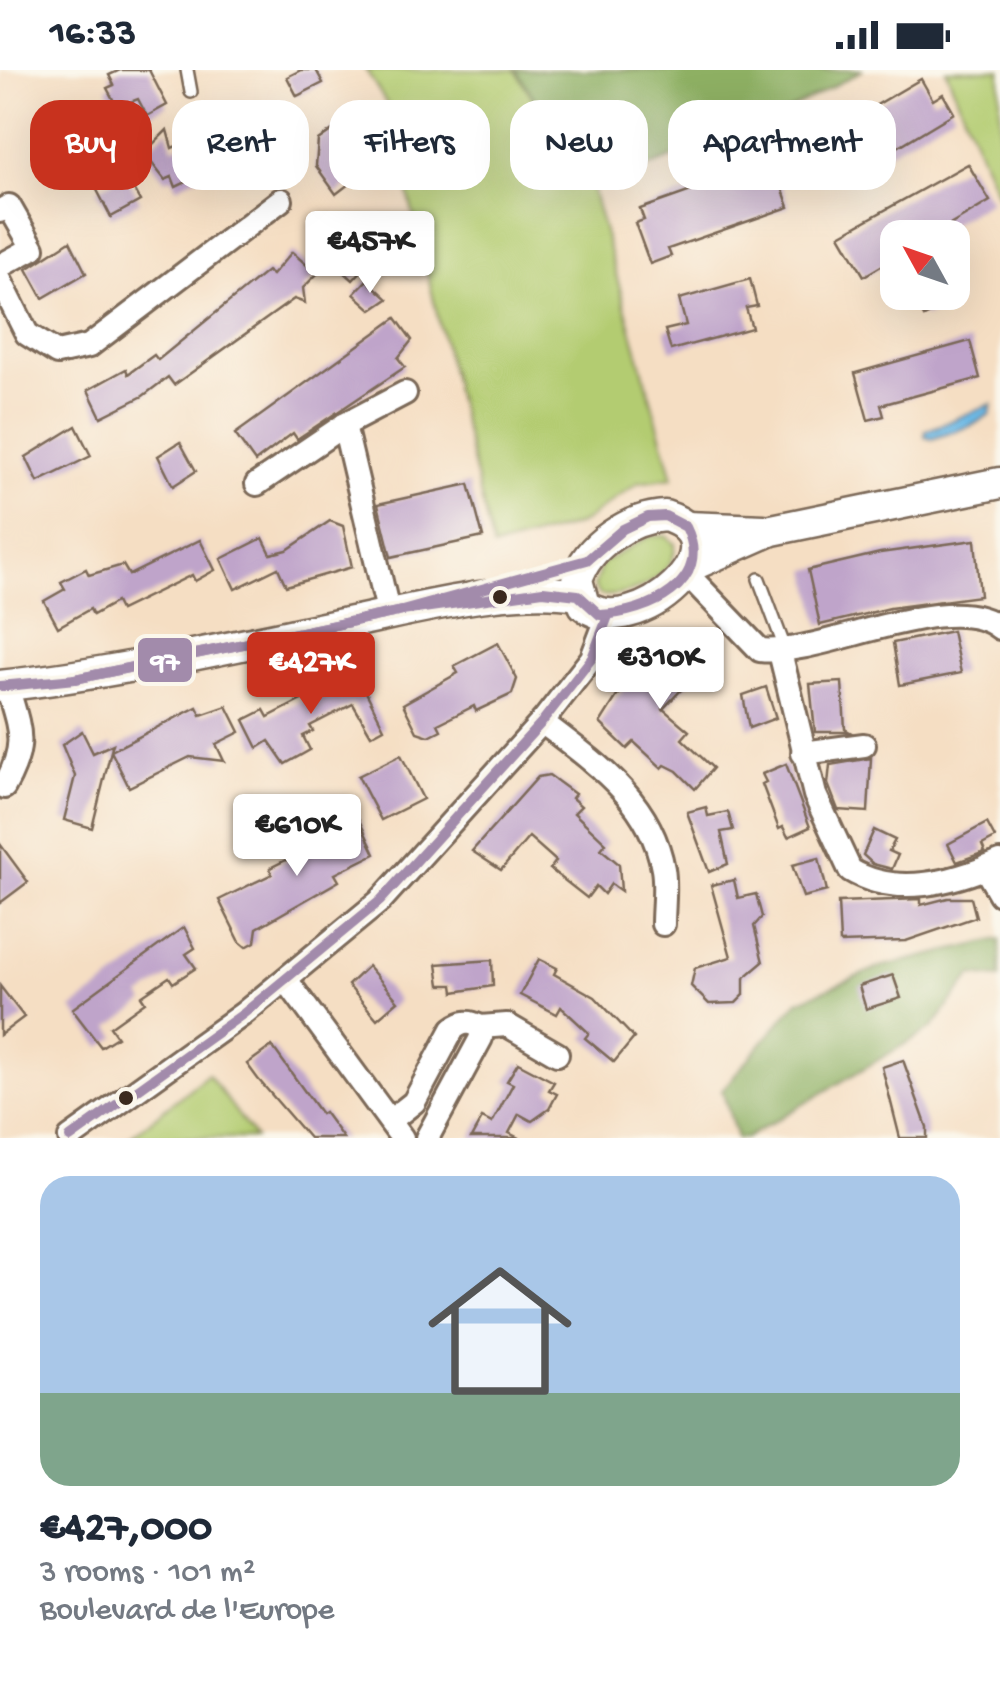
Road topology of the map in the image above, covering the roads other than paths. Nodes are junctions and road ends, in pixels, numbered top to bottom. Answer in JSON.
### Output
{"nodes":[{"id":1,"x":187,"y":70,"type":"edge"},
{"id":2,"x":191,"y":92,"type":"dead end"},
{"id":3,"x":281,"y":200,"type":"dead end"},
{"id":4,"x":0,"y":212,"type":"edge"},
{"id":5,"x":0,"y":266,"type":"edge"},
{"id":6,"x":0,"y":280,"type":"edge"},
{"id":7,"x":405,"y":393,"type":"dead end"},
{"id":8,"x":344,"y":425,"type":"junction"},
{"id":9,"x":1000,"y":470,"type":"edge"},
{"id":10,"x":257,"y":484,"type":"dead end"},
{"id":11,"x":985,"y":484,"type":"edge"},
{"id":12,"x":686,"y":527,"type":"junction"},
{"id":13,"x":772,"y":530,"type":"junction"},
{"id":14,"x":587,"y":560,"type":"junction"},
{"id":15,"x":691,"y":570,"type":"junction"},
{"id":16,"x":759,"y":579,"type":"dead end"},
{"id":17,"x":578,"y":595,"type":"junction"},
{"id":18,"x":428,"y":606,"type":"junction"},
{"id":19,"x":389,"y":615,"type":"junction"},
{"id":20,"x":608,"y":616,"type":"junction"},
{"id":21,"x":1000,"y":628,"type":"edge"},
{"id":22,"x":783,"y":652,"type":"junction"},
{"id":23,"x":3,"y":686,"type":"edge"},
{"id":24,"x":542,"y":722,"type":"junction"},
{"id":25,"x":864,"y":745,"type":"dead end"},
{"id":26,"x":802,"y":752,"type":"junction"},
{"id":27,"x":4,"y":788,"type":"dead end"},
{"id":28,"x":992,"y":865,"type":"edge"},
{"id":29,"x":1000,"y":894,"type":"edge"},
{"id":30,"x":664,"y":924,"type":"dead end"},
{"id":31,"x":287,"y":980,"type":"junction"},
{"id":32,"x":480,"y":1028,"type":"junction"},
{"id":33,"x":557,"y":1054,"type":"dead end"},
{"id":34,"x":396,"y":1130,"type":"edge"},
{"id":35,"x":70,"y":1138,"type":"edge"},
{"id":36,"x":427,"y":1138,"type":"edge"}],
"edges":[{"from":1,"to":2,"type":"lane"},
{"from":3,"to":6,"type":"street"},
{"from":4,"to":5,"type":"street"},
{"from":7,"to":8,"type":"street"},
{"from":8,"to":10,"type":"street"},
{"from":8,"to":19,"type":"street"},
{"from":9,"to":11,"type":"street"},
{"from":11,"to":13,"type":"street"},
{"from":12,"to":13,"type":"street"},
{"from":12,"to":14,"type":"street"},
{"from":12,"to":15,"type":"street"},
{"from":13,"to":15,"type":"street"},
{"from":14,"to":17,"type":"street"},
{"from":14,"to":18,"type":"street"},
{"from":15,"to":20,"type":"street"},
{"from":15,"to":22,"type":"street"},
{"from":16,"to":22,"type":"lane"},
{"from":17,"to":18,"type":"street"},
{"from":17,"to":20,"type":"street"},
{"from":18,"to":19,"type":"street"},
{"from":19,"to":23,"type":"street"},
{"from":20,"to":24,"type":"street"},
{"from":21,"to":22,"type":"street"},
{"from":22,"to":26,"type":"street"},
{"from":23,"to":27,"type":"street"},
{"from":24,"to":30,"type":"street"},
{"from":24,"to":31,"type":"street"},
{"from":25,"to":26,"type":"street"},
{"from":26,"to":28,"type":"street"},
{"from":28,"to":29,"type":"street"},
{"from":31,"to":34,"type":"street"},
{"from":31,"to":35,"type":"street"},
{"from":32,"to":33,"type":"street"},
{"from":32,"to":34,"type":"street"},
{"from":32,"to":36,"type":"street"}]}
